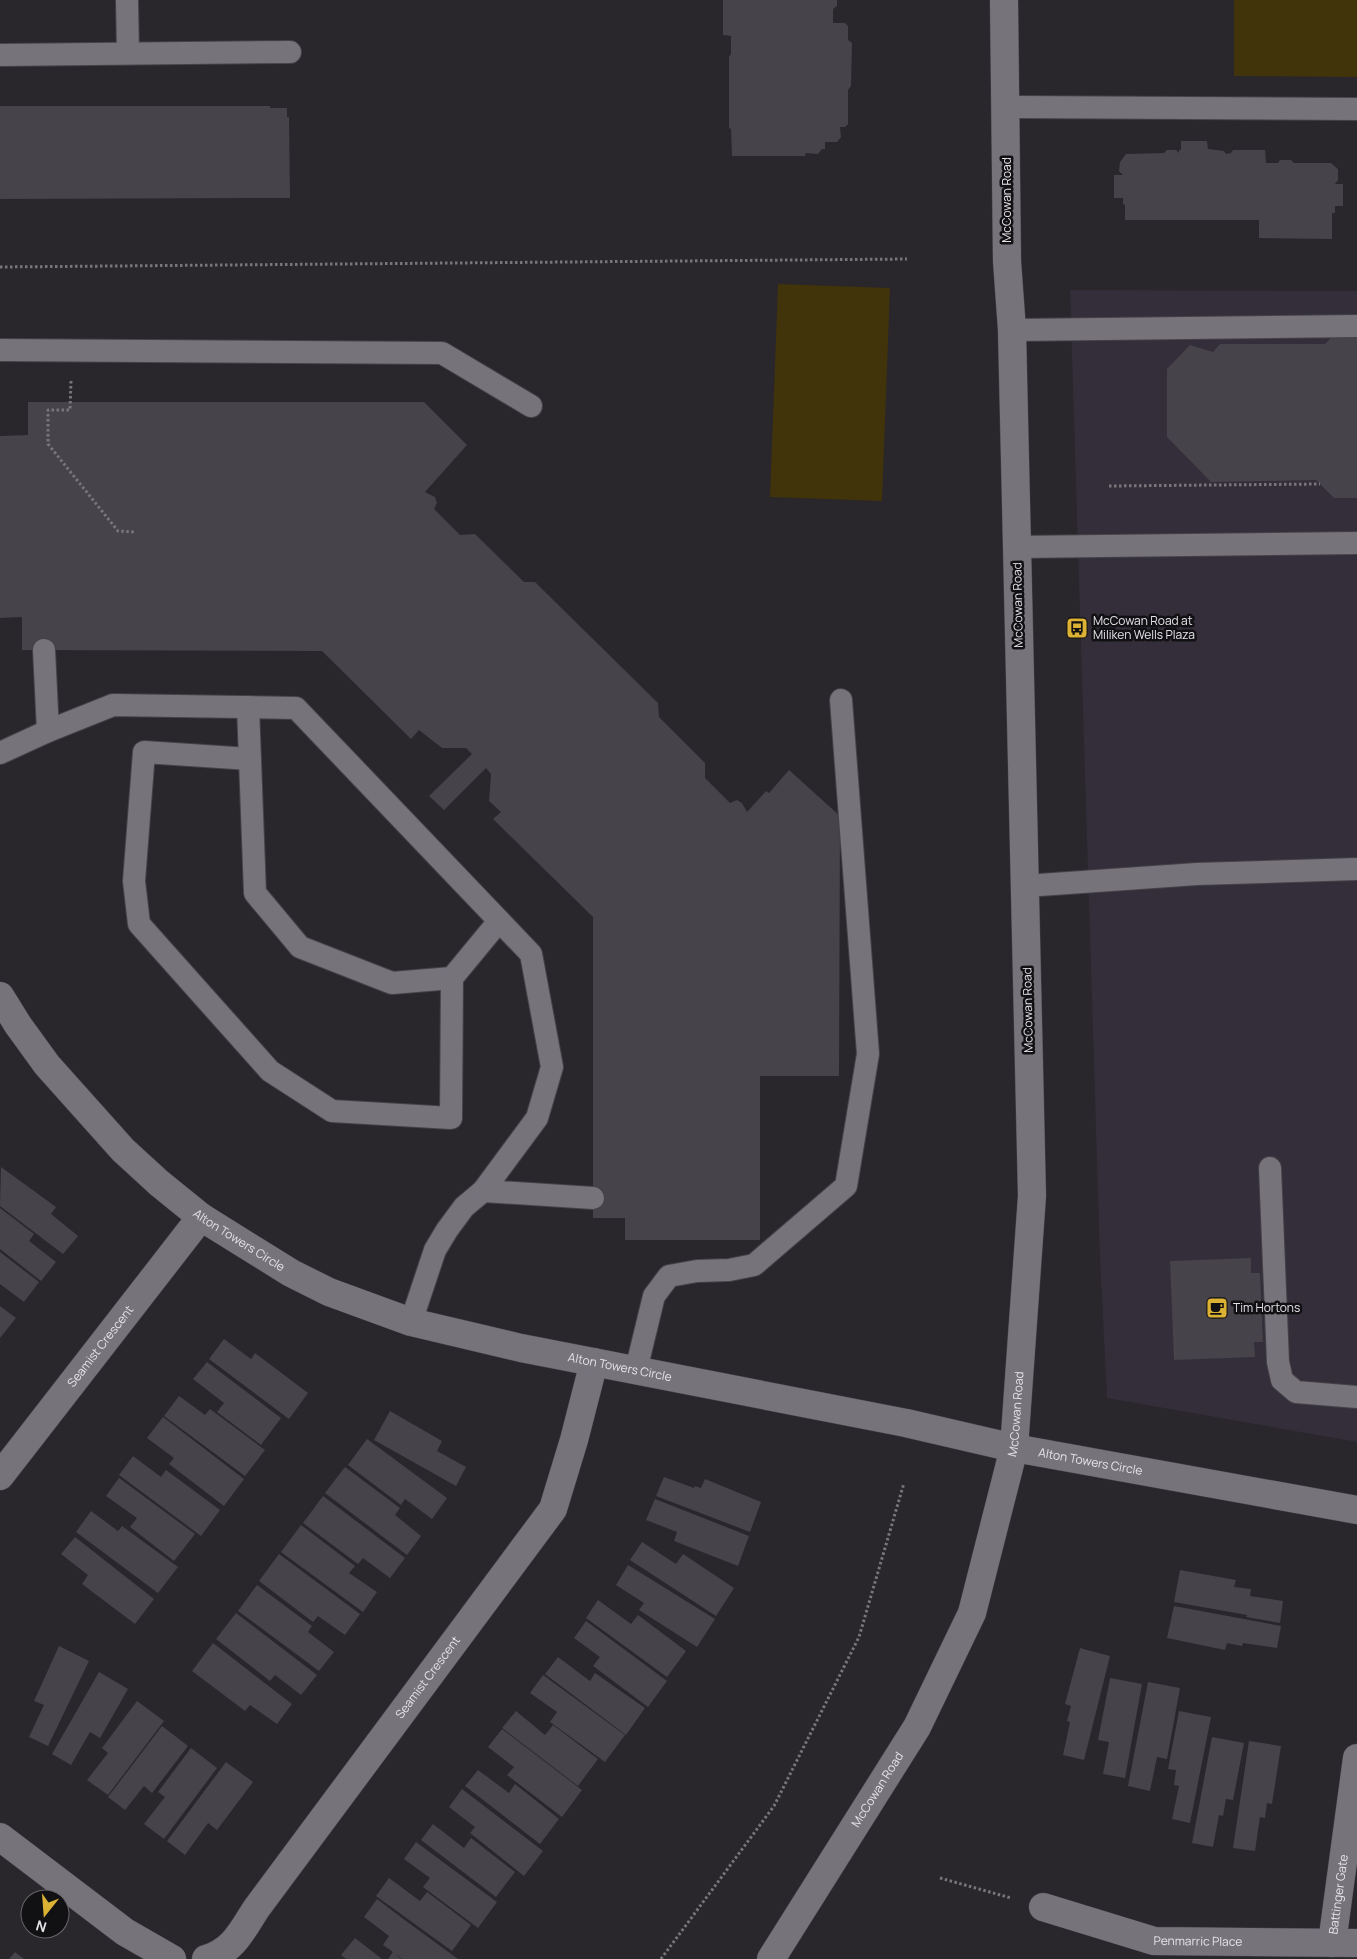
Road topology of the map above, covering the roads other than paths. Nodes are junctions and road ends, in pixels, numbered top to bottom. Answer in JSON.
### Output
{"nodes":[{"id":1,"x":127,"y":0,"type":"edge"},
{"id":2,"x":1004,"y":0,"type":"edge"},
{"id":3,"x":290,"y":52,"type":"dead end"},
{"id":4,"x":128,"y":53,"type":"junction"},
{"id":5,"x":0,"y":54,"type":"edge"},
{"id":6,"x":1006,"y":107,"type":"junction"},
{"id":7,"x":1357,"y":109,"type":"edge"},
{"id":8,"x":1357,"y":326,"type":"edge"},
{"id":9,"x":1012,"y":330,"type":"junction"},
{"id":10,"x":0,"y":350,"type":"edge"},
{"id":11,"x":531,"y":406,"type":"dead end"},
{"id":12,"x":1357,"y":543,"type":"edge"},
{"id":13,"x":1017,"y":547,"type":"junction"},
{"id":14,"x":44,"y":650,"type":"dead end"},
{"id":15,"x":841,"y":700,"type":"dead end"},
{"id":16,"x":248,"y":707,"type":"junction"},
{"id":17,"x":48,"y":731,"type":"junction"},
{"id":18,"x":0,"y":754,"type":"edge"},
{"id":19,"x":250,"y":759,"type":"junction"},
{"id":20,"x":1357,"y":869,"type":"edge"},
{"id":21,"x":1025,"y":886,"type":"junction"},
{"id":22,"x":499,"y":921,"type":"junction"},
{"id":23,"x":452,"y":978,"type":"junction"},
{"id":24,"x":0,"y":996,"type":"edge"},
{"id":25,"x":1270,"y":1168,"type":"dead end"},
{"id":26,"x":483,"y":1191,"type":"junction"},
{"id":27,"x":593,"y":1198,"type":"dead end"},
{"id":28,"x":201,"y":1218,"type":"junction"},
{"id":29,"x":411,"y":1322,"type":"junction"},
{"id":30,"x":594,"y":1362,"type":"junction"},
{"id":31,"x":636,"y":1370,"type":"junction"},
{"id":32,"x":1357,"y":1397,"type":"edge"},
{"id":33,"x":1014,"y":1448,"type":"junction"},
{"id":34,"x":0,"y":1476,"type":"edge"},
{"id":35,"x":1357,"y":1510,"type":"edge"},
{"id":36,"x":1357,"y":1758,"type":"edge"},
{"id":37,"x":0,"y":1837,"type":"edge"},
{"id":38,"x":1043,"y":1907,"type":"road end"},
{"id":39,"x":1344,"y":1943,"type":"edge"},
{"id":40,"x":172,"y":1959,"type":"edge"},
{"id":41,"x":206,"y":1959,"type":"edge"},
{"id":42,"x":771,"y":1959,"type":"edge"}],
"edges":[{"from":1,"to":4,"type":"lane"},
{"from":2,"to":6,"type":"street","name":"McCowan Road"},
{"from":3,"to":4,"type":"lane"},
{"from":4,"to":5,"type":"lane"},
{"from":6,"to":7,"type":"lane"},
{"from":6,"to":9,"type":"street","name":"McCowan Road"},
{"from":8,"to":9,"type":"lane"},
{"from":9,"to":13,"type":"street","name":"McCowan Road"},
{"from":10,"to":11,"type":"lane"},
{"from":12,"to":13,"type":"lane"},
{"from":13,"to":21,"type":"street","name":"McCowan Road"},
{"from":14,"to":17,"type":"lane"},
{"from":15,"to":31,"type":"lane"},
{"from":16,"to":17,"type":"lane"},
{"from":16,"to":19,"type":"lane"},
{"from":16,"to":22,"type":"lane"},
{"from":17,"to":18,"type":"lane"},
{"from":19,"to":23,"type":"lane"},
{"from":19,"to":23,"type":"lane"},
{"from":20,"to":21,"type":"lane"},
{"from":21,"to":33,"type":"street","name":"McCowan Road"},
{"from":22,"to":23,"type":"lane"},
{"from":22,"to":26,"type":"lane"},
{"from":24,"to":28,"type":"street","name":"Alton Towers Circle"},
{"from":25,"to":32,"type":"lane"},
{"from":26,"to":27,"type":"lane"},
{"from":26,"to":29,"type":"lane"},
{"from":28,"to":29,"type":"street","name":"Alton Towers Circle"},
{"from":28,"to":34,"type":"street","name":"Seamist Crescent"},
{"from":29,"to":30,"type":"street","name":"Alton Towers Circle"},
{"from":30,"to":31,"type":"street","name":"Alton Towers Circle"},
{"from":30,"to":41,"type":"street","name":"Seamist Crescent"},
{"from":31,"to":33,"type":"street","name":"Alton Towers Circle"},
{"from":33,"to":35,"type":"street","name":"Alton Towers Circle"},
{"from":33,"to":42,"type":"street","name":"McCowan Road"},
{"from":36,"to":39,"type":"street","name":"Battinger Gate"},
{"from":37,"to":40,"type":"street"},
{"from":38,"to":39,"type":"street","name":"Penmarric Place"}]}
